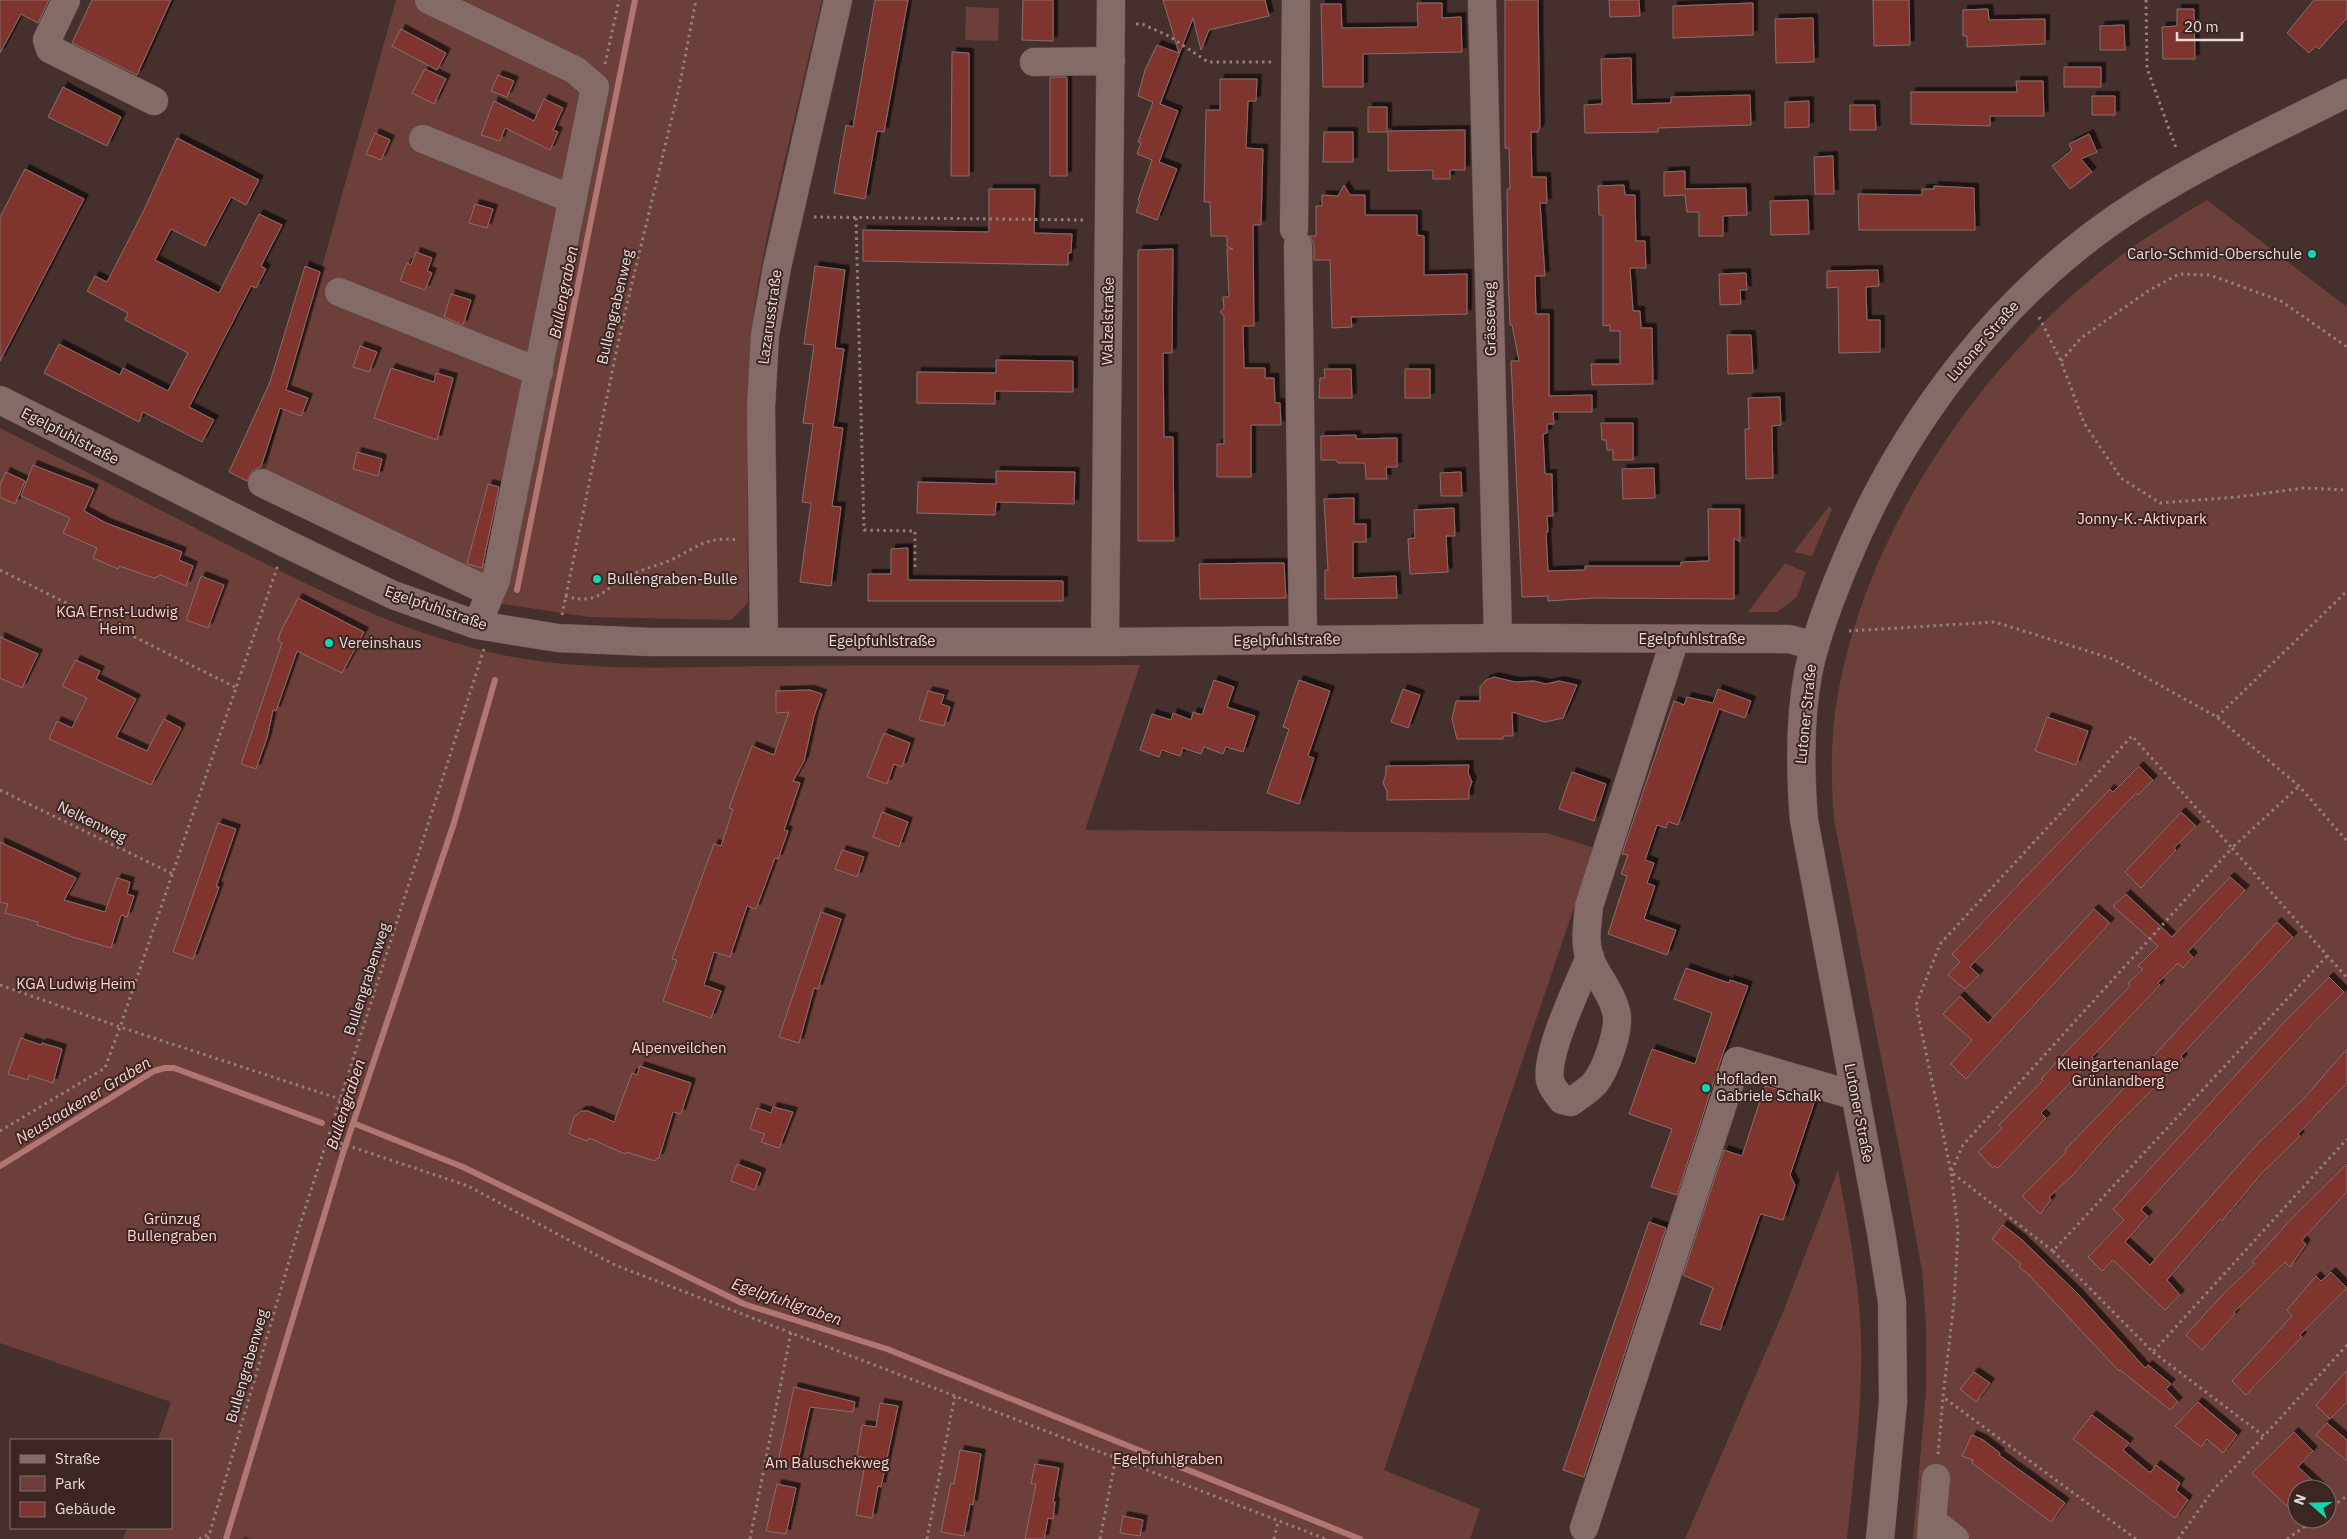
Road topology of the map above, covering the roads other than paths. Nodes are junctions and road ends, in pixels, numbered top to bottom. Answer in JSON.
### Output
{"nodes":[{"id":1,"x":66,"y":0,"type":"edge"},
{"id":2,"x":430,"y":0,"type":"edge"},
{"id":3,"x":838,"y":0,"type":"edge"},
{"id":4,"x":1111,"y":0,"type":"edge"},
{"id":5,"x":1296,"y":0,"type":"edge"},
{"id":6,"x":1482,"y":0,"type":"edge"},
{"id":7,"x":1111,"y":60,"type":"junction"},
{"id":8,"x":1034,"y":62,"type":"dead end"},
{"id":9,"x":2347,"y":93,"type":"edge"},
{"id":10,"x":154,"y":101,"type":"dead end"},
{"id":11,"x":423,"y":139,"type":"dead end"},
{"id":12,"x":572,"y":198,"type":"junction"},
{"id":13,"x":339,"y":292,"type":"dead end"},
{"id":14,"x":539,"y":372,"type":"junction"},
{"id":15,"x":0,"y":400,"type":"edge"},
{"id":16,"x":262,"y":483,"type":"dead end"},
{"id":17,"x":490,"y":592,"type":"junction"},
{"id":18,"x":484,"y":626,"type":"junction"},
{"id":19,"x":1498,"y":638,"type":"junction"},
{"id":20,"x":1675,"y":639,"type":"junction"},
{"id":21,"x":764,"y":640,"type":"junction"},
{"id":22,"x":1303,"y":640,"type":"junction"},
{"id":23,"x":1105,"y":642,"type":"junction"},
{"id":24,"x":1815,"y":646,"type":"junction"},
{"id":25,"x":1590,"y":957,"type":"dead end"},
{"id":26,"x":1856,"y":1096,"type":"junction"},
{"id":27,"x":1936,"y":1478,"type":"road end"},
{"id":28,"x":1584,"y":1528,"type":"dead end"},
{"id":29,"x":1932,"y":1530,"type":"edge"},
{"id":30,"x":1880,"y":1539,"type":"edge"},
{"id":31,"x":1955,"y":1539,"type":"edge"}],
"edges":[{"from":1,"to":10,"type":"street"},
{"from":2,"to":12,"type":"street"},
{"from":3,"to":21,"type":"street","name":"Lazarusstraße"},
{"from":4,"to":7,"type":"street","name":"Walzelstraße"},
{"from":5,"to":22,"type":"street"},
{"from":6,"to":19,"type":"street","name":"Grässeweg"},
{"from":7,"to":8,"type":"street"},
{"from":7,"to":23,"type":"street","name":"Walzelstraße"},
{"from":9,"to":24,"type":"street","name":"Lutoner Straße"},
{"from":11,"to":12,"type":"street"},
{"from":12,"to":14,"type":"street"},
{"from":13,"to":14,"type":"street"},
{"from":14,"to":17,"type":"street"},
{"from":15,"to":18,"type":"street","name":"Egelpfuhlstraße"},
{"from":16,"to":17,"type":"street"},
{"from":17,"to":18,"type":"street"},
{"from":18,"to":21,"type":"street","name":"Egelpfuhlstraße"},
{"from":19,"to":20,"type":"street","name":"Egelpfuhlstraße"},
{"from":19,"to":22,"type":"street","name":"Egelpfuhlstraße"},
{"from":20,"to":24,"type":"street","name":"Egelpfuhlstraße"},
{"from":20,"to":25,"type":"street"},
{"from":21,"to":23,"type":"street","name":"Egelpfuhlstraße"},
{"from":22,"to":23,"type":"street","name":"Egelpfuhlstraße"},
{"from":24,"to":26,"type":"street","name":"Lutoner Straße"},
{"from":26,"to":28,"type":"street"},
{"from":26,"to":30,"type":"street","name":"Lutoner Straße"},
{"from":27,"to":29,"type":"street"},
{"from":29,"to":31,"type":"street"}]}
